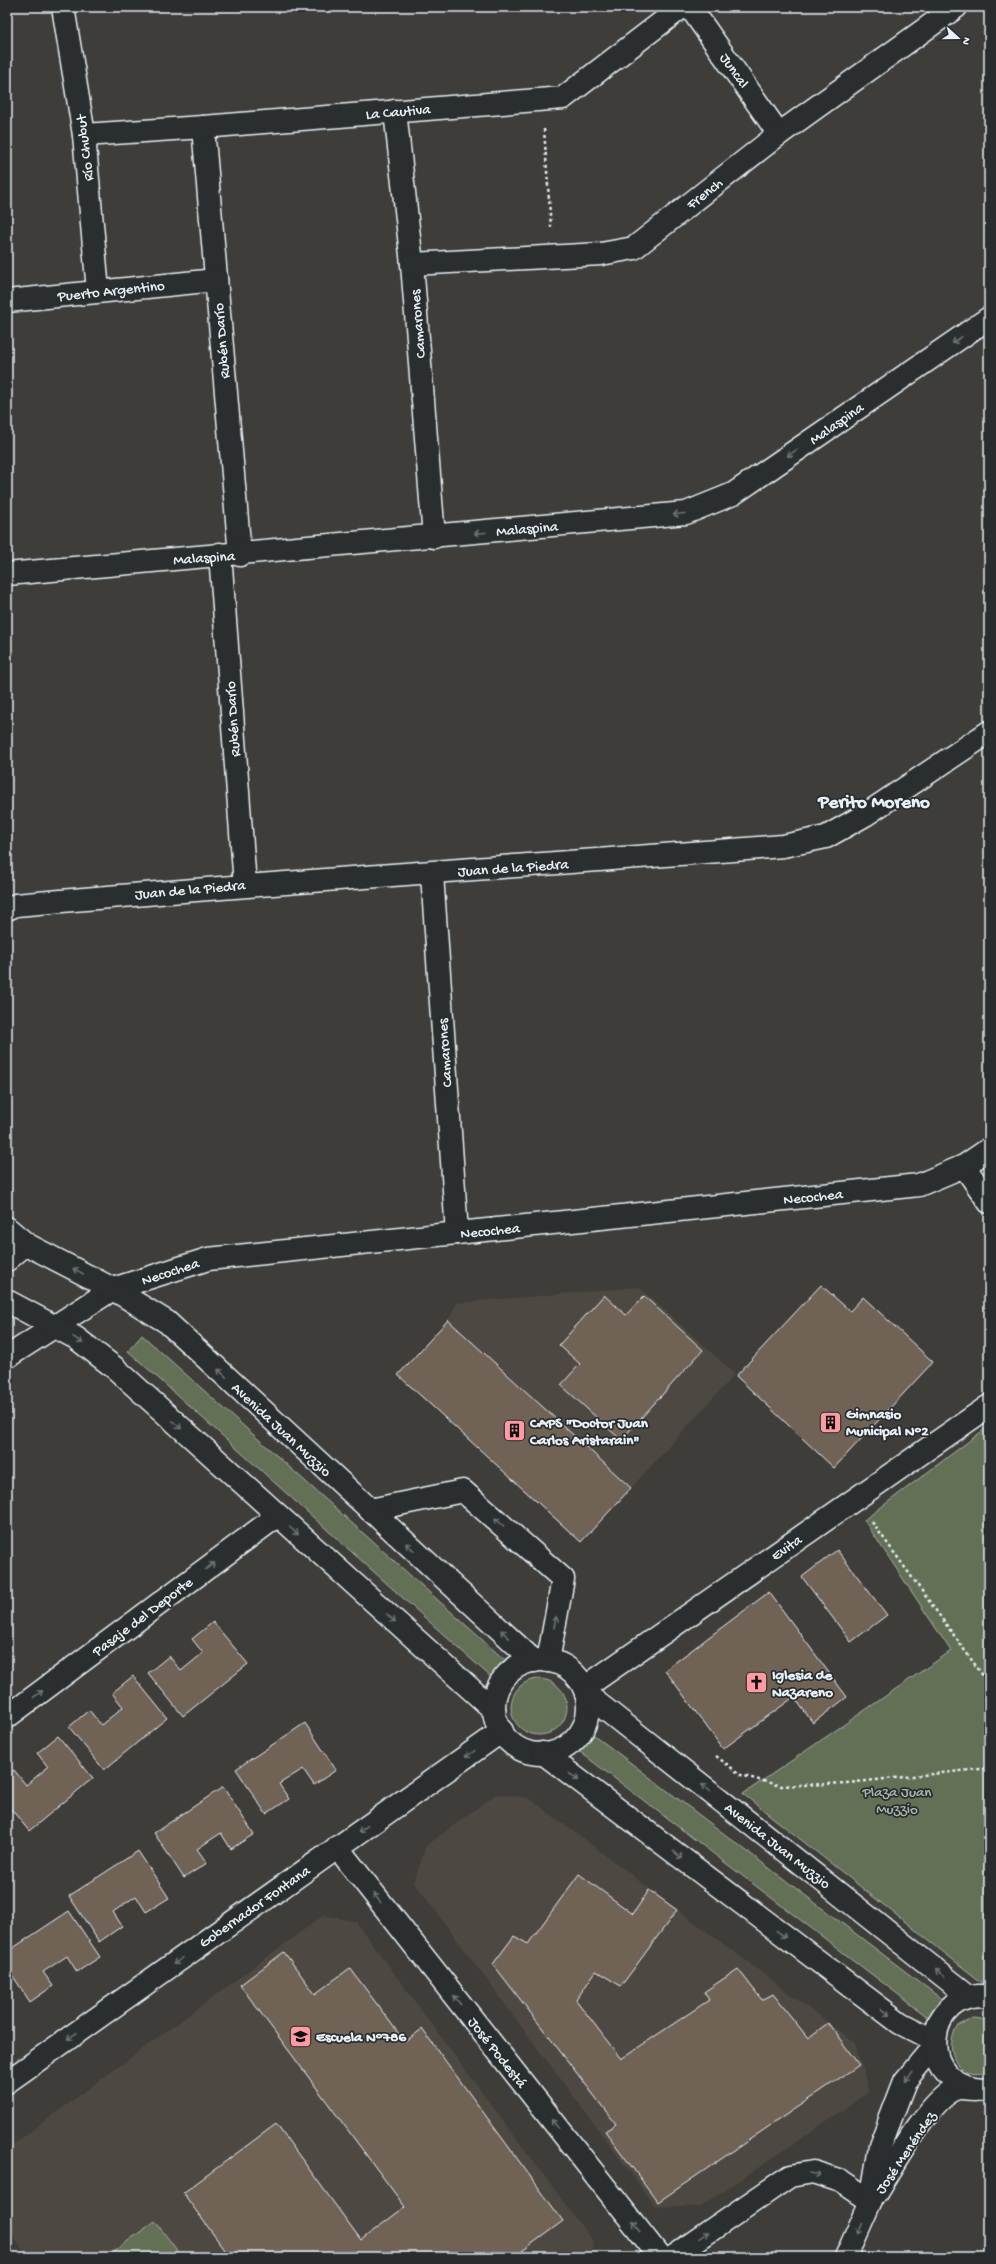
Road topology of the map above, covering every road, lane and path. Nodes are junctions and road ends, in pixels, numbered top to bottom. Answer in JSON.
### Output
{"nodes":[{"id":1,"x":63,"y":7,"type":"edge"},
{"id":2,"x":682,"y":7,"type":"edge"},
{"id":3,"x":690,"y":7,"type":"edge"},
{"id":4,"x":948,"y":9,"type":"edge"},
{"id":5,"x":541,"y":99,"type":"junction"},
{"id":6,"x":395,"y":111,"type":"junction"},
{"id":7,"x":203,"y":128,"type":"junction"},
{"id":8,"x":779,"y":134,"type":"junction"},
{"id":9,"x":84,"y":135,"type":"junction"},
{"id":10,"x":553,"y":257,"type":"junction"},
{"id":11,"x":412,"y":264,"type":"junction"},
{"id":12,"x":216,"y":280,"type":"junction"},
{"id":13,"x":98,"y":291,"type":"junction"},
{"id":14,"x":7,"y":301,"type":"edge"},
{"id":15,"x":989,"y":318,"type":"edge"},
{"id":16,"x":434,"y":537,"type":"junction"},
{"id":17,"x":230,"y":554,"type":"junction"},
{"id":18,"x":7,"y":574,"type":"edge"},
{"id":19,"x":989,"y":732,"type":"edge"},
{"id":20,"x":432,"y":874,"type":"junction"},
{"id":21,"x":245,"y":884,"type":"junction"},
{"id":22,"x":7,"y":909,"type":"edge"},
{"id":23,"x":989,"y":1149,"type":"edge"},
{"id":24,"x":964,"y":1166,"type":"junction"},
{"id":25,"x":989,"y":1202,"type":"edge"},
{"id":26,"x":7,"y":1228,"type":"edge"},
{"id":27,"x":457,"y":1233,"type":"junction"},
{"id":28,"x":26,"y":1244,"type":"junction"},
{"id":29,"x":7,"y":1260,"type":"edge"},
{"id":30,"x":113,"y":1289,"type":"junction"},
{"id":31,"x":7,"y":1301,"type":"edge"},
{"id":32,"x":55,"y":1327,"type":"junction"},
{"id":33,"x":7,"y":1357,"type":"edge"},
{"id":34,"x":989,"y":1406,"type":"edge"},
{"id":35,"x":856,"y":1499,"type":"junction"},
{"id":36,"x":370,"y":1510,"type":"junction"},
{"id":37,"x":276,"y":1516,"type":"junction"},
{"id":38,"x":541,"y":1661,"type":"junction"},
{"id":39,"x":989,"y":1684,"type":"edge"},
{"id":40,"x":585,"y":1691,"type":"junction"},
{"id":41,"x":494,"y":1710,"type":"junction"},
{"id":42,"x":7,"y":1717,"type":"edge"},
{"id":43,"x":502,"y":1731,"type":"junction"},
{"id":44,"x":710,"y":1752,"type":"dead end"},
{"id":45,"x":543,"y":1753,"type":"junction"},
{"id":46,"x":989,"y":1768,"type":"edge"},
{"id":47,"x":337,"y":1847,"type":"junction"},
{"id":48,"x":980,"y":1997,"type":"edge"},
{"id":49,"x":935,"y":2044,"type":"junction"},
{"id":50,"x":7,"y":2082,"type":"edge"},
{"id":51,"x":982,"y":2089,"type":"edge"},
{"id":52,"x":871,"y":2201,"type":"junction"},
{"id":53,"x":660,"y":2257,"type":"edge"},
{"id":54,"x":672,"y":2257,"type":"edge"},
{"id":55,"x":846,"y":2257,"type":"edge"}],
"edges":[{"from":1,"to":9,"type":"street","name":"Río Chubut"},
{"from":2,"to":5,"type":"street","name":"La Cautiva"},
{"from":3,"to":8,"type":"street","name":"Juncal"},
{"from":4,"to":8,"type":"street","name":"French"},
{"from":5,"to":6,"type":"street","name":"La Cautiva"},
{"from":5,"to":10,"type":"path"},
{"from":6,"to":7,"type":"street","name":"La Cautiva"},
{"from":6,"to":11,"type":"street","name":"Camarones"},
{"from":7,"to":9,"type":"street","name":"La Cautiva"},
{"from":7,"to":12,"type":"street","name":"Rubén Darío"},
{"from":8,"to":10,"type":"street","name":"French"},
{"from":9,"to":13,"type":"street","name":"Río Chubut"},
{"from":10,"to":11,"type":"street","name":"French"},
{"from":11,"to":16,"type":"street","name":"Camarones"},
{"from":12,"to":13,"type":"street","name":"Puerto Argentino"},
{"from":12,"to":17,"type":"street","name":"Rubén Darío"},
{"from":13,"to":14,"type":"street","name":"Puerto Argentino"},
{"from":15,"to":16,"type":"street","name":"Malaspina","one_way":true},
{"from":16,"to":17,"type":"street","name":"Malaspina"},
{"from":17,"to":18,"type":"street","name":"Malaspina"},
{"from":17,"to":21,"type":"street","name":"Rubén Darío"},
{"from":19,"to":20,"type":"street","name":"Juan de la Piedra"},
{"from":20,"to":21,"type":"street","name":"Juan de la Piedra"},
{"from":20,"to":27,"type":"street","name":"Camarones"},
{"from":21,"to":22,"type":"street","name":"Juan de la Piedra"},
{"from":23,"to":24,"type":"street","name":"Necochea"},
{"from":24,"to":25,"type":"street"},
{"from":24,"to":27,"type":"street","name":"Necochea"},
{"from":26,"to":28,"type":"street","name":"Avenida Juan Muzzio"},
{"from":27,"to":30,"type":"street","name":"Necochea"},
{"from":28,"to":29,"type":"street"},
{"from":30,"to":28,"type":"street","name":"Avenida Juan Muzzio","one_way":true},
{"from":30,"to":32,"type":"street","name":"Necochea"},
{"from":36,"to":30,"type":"street","name":"Avenida Juan Muzzio","one_way":true},
{"from":31,"to":32,"type":"street"},
{"from":32,"to":33,"type":"street","name":"Necochea"},
{"from":32,"to":37,"type":"street","one_way":true},
{"from":34,"to":35,"type":"street","name":"Evita"},
{"from":35,"to":39,"type":"path"},
{"from":35,"to":40,"type":"street","name":"Evita"},
{"from":38,"to":36,"type":"street","name":"Avenida Juan Muzzio","one_way":true},
{"from":38,"to":36,"type":"street","one_way":true},
{"from":37,"to":41,"type":"street","one_way":true},
{"from":42,"to":37,"type":"street","name":"Pasaje del Deporte","one_way":true},
{"from":38,"to":40,"type":"street"},
{"from":38,"to":41,"type":"street"},
{"from":40,"to":45,"type":"street"},
{"from":48,"to":40,"type":"street","name":"Avenida Juan Muzzio","one_way":true},
{"from":41,"to":43,"type":"street"},
{"from":43,"to":45,"type":"street"},
{"from":43,"to":47,"type":"street","name":"Gobernador Fontana","one_way":true},
{"from":44,"to":46,"type":"path"},
{"from":45,"to":49,"type":"street","one_way":true},
{"from":47,"to":50,"type":"street","name":"Gobernador Fontana","one_way":true},
{"from":53,"to":47,"type":"street","name":"José Podestá","one_way":true},
{"from":48,"to":49,"type":"street"},
{"from":49,"to":51,"type":"street"},
{"from":49,"to":52,"type":"street","one_way":true},
{"from":51,"to":52,"type":"street","name":"José Menéndez"},
{"from":54,"to":52,"type":"street","name":"José Menéndez","one_way":true},
{"from":52,"to":55,"type":"street","one_way":true}]}
